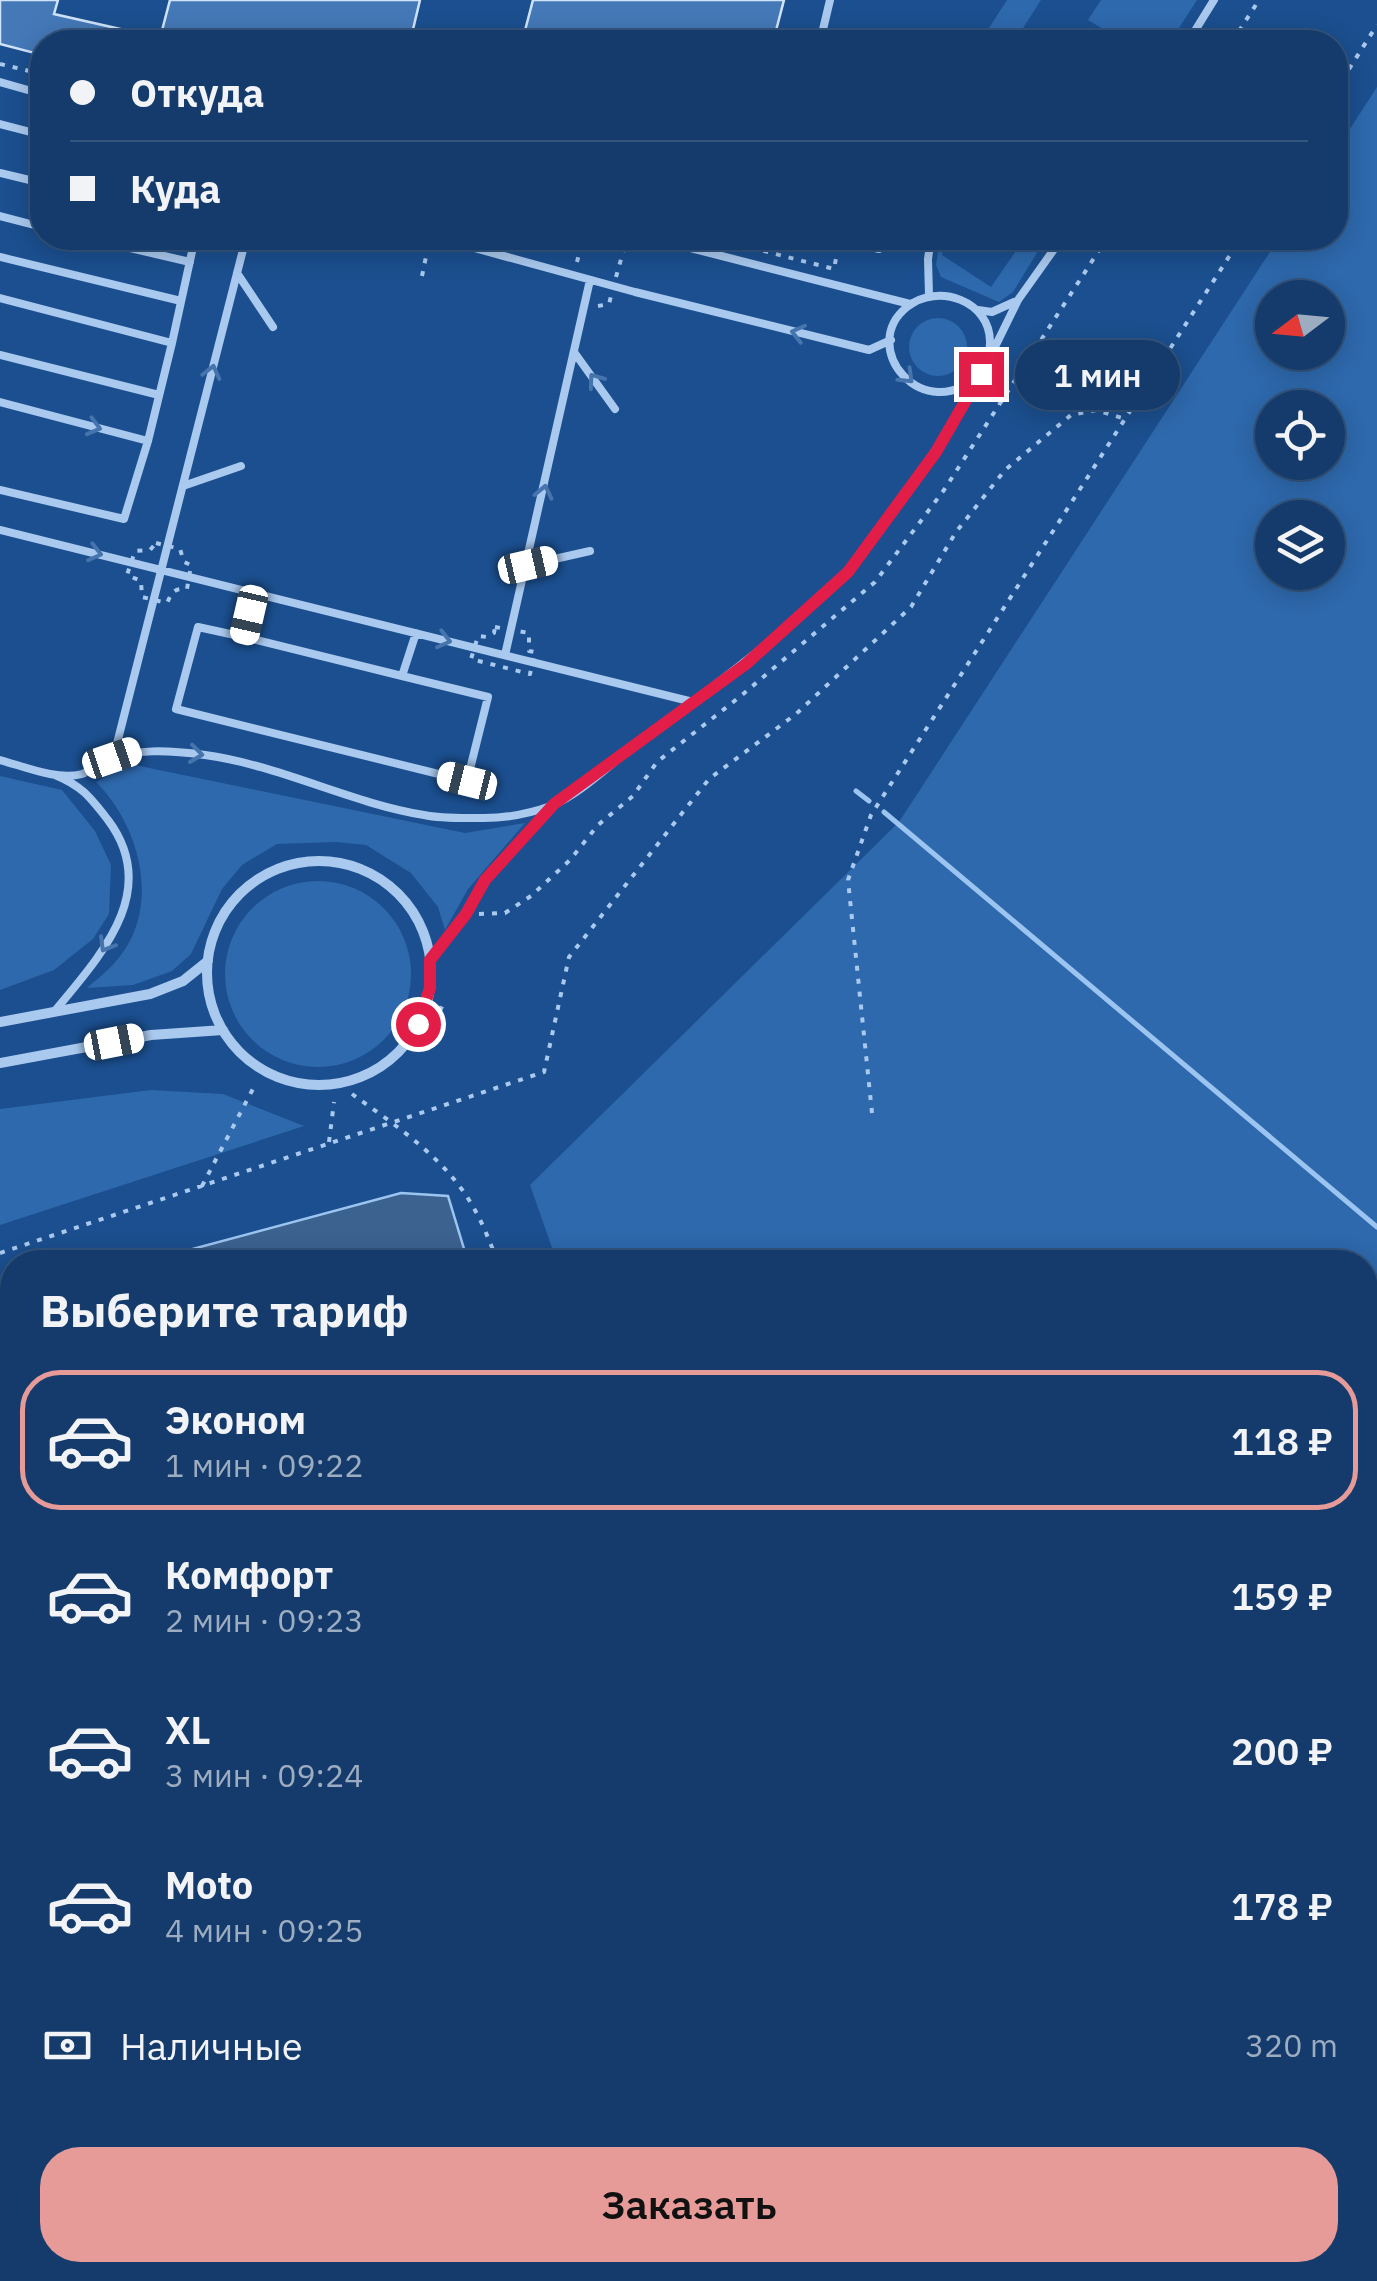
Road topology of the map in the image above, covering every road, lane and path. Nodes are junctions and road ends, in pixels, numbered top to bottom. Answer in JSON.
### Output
{"nodes":[{"id":1,"x":830,"y":0,"type":"edge"},
{"id":2,"x":1214,"y":0,"type":"edge"},
{"id":3,"x":1260,"y":0,"type":"edge"},
{"id":4,"x":1377,"y":25,"type":"edge"},
{"id":5,"x":823,"y":30,"type":"edge"},
{"id":6,"x":1195,"y":30,"type":"edge"},
{"id":7,"x":1240,"y":30,"type":"edge"},
{"id":8,"x":0,"y":64,"type":"edge"},
{"id":9,"x":1348,"y":70,"type":"edge"},
{"id":10,"x":30,"y":71,"type":"edge"},
{"id":11,"x":0,"y":82,"type":"edge"},
{"id":12,"x":30,"y":91,"type":"edge"},
{"id":13,"x":0,"y":124,"type":"edge"},
{"id":14,"x":30,"y":132,"type":"edge"},
{"id":15,"x":0,"y":172,"type":"edge"},
{"id":16,"x":30,"y":180,"type":"edge"},
{"id":17,"x":0,"y":216,"type":"edge"},
{"id":18,"x":30,"y":224,"type":"edge"},
{"id":19,"x":138,"y":250,"type":"edge"},
{"id":20,"x":192,"y":250,"type":"edge"},
{"id":21,"x":243,"y":250,"type":"edge"},
{"id":22,"x":430,"y":250,"type":"edge"},
{"id":23,"x":479,"y":250,"type":"edge"},
{"id":24,"x":698,"y":250,"type":"edge"},
{"id":25,"x":760,"y":250,"type":"edge"},
{"id":26,"x":836,"y":250,"type":"edge"},
{"id":27,"x":929,"y":250,"type":"edge"},
{"id":28,"x":1053,"y":250,"type":"edge"},
{"id":29,"x":1233,"y":250,"type":"edge"},
{"id":30,"x":0,"y":257,"type":"edge"},
{"id":31,"x":190,"y":262,"type":"junction"},
{"id":32,"x":237,"y":273,"type":"junction"},
{"id":33,"x":422,"y":276,"type":"dead end"},
{"id":34,"x":590,"y":280,"type":"junction"},
{"id":35,"x":930,"y":296,"type":"junction"},
{"id":36,"x":0,"y":298,"type":"edge"},
{"id":37,"x":1018,"y":300,"type":"junction"},
{"id":38,"x":181,"y":301,"type":"junction"},
{"id":39,"x":910,"y":304,"type":"junction"},
{"id":40,"x":978,"y":310,"type":"junction"},
{"id":41,"x":273,"y":327,"type":"dead end"},
{"id":42,"x":891,"y":340,"type":"junction"},
{"id":43,"x":172,"y":342,"type":"junction"},
{"id":44,"x":574,"y":352,"type":"junction"},
{"id":45,"x":0,"y":355,"type":"edge"},
{"id":46,"x":988,"y":360,"type":"junction"},
{"id":47,"x":981,"y":374,"type":"junction"},
{"id":48,"x":159,"y":394,"type":"junction"},
{"id":49,"x":0,"y":402,"type":"edge"},
{"id":50,"x":615,"y":409,"type":"dead end"},
{"id":51,"x":1125,"y":419,"type":"junction"},
{"id":52,"x":148,"y":441,"type":"junction"},
{"id":53,"x":242,"y":466,"type":"dead end"},
{"id":54,"x":183,"y":486,"type":"junction"},
{"id":55,"x":0,"y":490,"type":"edge"},
{"id":56,"x":0,"y":530,"type":"edge"},
{"id":57,"x":590,"y":551,"type":"dead end"},
{"id":58,"x":528,"y":565,"type":"junction"},
{"id":59,"x":163,"y":568,"type":"junction"},
{"id":60,"x":254,"y":593,"type":"junction"},
{"id":61,"x":416,"y":633,"type":"junction"},
{"id":62,"x":244,"y":637,"type":"junction"},
{"id":63,"x":506,"y":655,"type":"junction"},
{"id":64,"x":402,"y":676,"type":"junction"},
{"id":65,"x":693,"y":702,"type":"junction"},
{"id":66,"x":112,"y":758,"type":"junction"},
{"id":67,"x":0,"y":760,"type":"edge"},
{"id":68,"x":51,"y":773,"type":"junction"},
{"id":69,"x":554,"y":804,"type":"junction"},
{"id":70,"x":430,"y":960,"type":"junction"},
{"id":71,"x":208,"y":961,"type":"junction"},
{"id":72,"x":427,"y":1002,"type":"junction"},
{"id":73,"x":443,"y":1008,"type":"dead end"},
{"id":74,"x":52,"y":1014,"type":"junction"},
{"id":75,"x":0,"y":1022,"type":"edge"},
{"id":76,"x":223,"y":1030,"type":"junction"},
{"id":77,"x":0,"y":1063,"type":"edge"},
{"id":78,"x":255,"y":1085,"type":"dead end"},
{"id":79,"x":352,"y":1094,"type":"dead end"},
{"id":80,"x":334,"y":1102,"type":"dead end"},
{"id":81,"x":872,"y":1113,"type":"dead end"},
{"id":82,"x":392,"y":1122,"type":"junction"},
{"id":83,"x":328,"y":1144,"type":"junction"},
{"id":84,"x":202,"y":1186,"type":"junction"},
{"id":85,"x":9,"y":1250,"type":"edge"},
{"id":86,"x":493,"y":1250,"type":"edge"}],
"edges":[{"from":1,"to":5,"type":"lane"},
{"from":2,"to":6,"type":"lane"},
{"from":3,"to":7,"type":"path"},
{"from":4,"to":9,"type":"path"},
{"from":8,"to":10,"type":"path"},
{"from":11,"to":12,"type":"lane"},
{"from":13,"to":14,"type":"lane"},
{"from":15,"to":16,"type":"lane"},
{"from":17,"to":18,"type":"lane"},
{"from":19,"to":31,"type":"lane"},
{"from":20,"to":31,"type":"lane"},
{"from":21,"to":32,"type":"lane"},
{"from":22,"to":33,"type":"path"},
{"from":23,"to":34,"type":"lane"},
{"from":24,"to":39,"type":"lane"},
{"from":25,"to":26,"type":"path"},
{"from":27,"to":35,"type":"lane"},
{"from":28,"to":37,"type":"lane"},
{"from":29,"to":51,"type":"path"},
{"from":30,"to":38,"type":"lane"},
{"from":31,"to":38,"type":"lane"},
{"from":32,"to":41,"type":"lane"},
{"from":54,"to":32,"type":"lane","one_way":true},
{"from":42,"to":34,"type":"lane","one_way":true},
{"from":34,"to":44,"type":"lane"},
{"from":35,"to":39,"type":"lane"},
{"from":35,"to":40,"type":"lane"},
{"from":36,"to":43,"type":"lane"},
{"from":37,"to":40,"type":"lane"},
{"from":37,"to":46,"type":"lane"},
{"from":38,"to":43,"type":"lane"},
{"from":39,"to":42,"type":"lane"},
{"from":40,"to":46,"type":"lane"},
{"from":42,"to":47,"type":"lane","one_way":true},
{"from":43,"to":48,"type":"lane"},
{"from":50,"to":44,"type":"lane","one_way":true},
{"from":58,"to":44,"type":"lane","one_way":true},
{"from":45,"to":48,"type":"lane"},
{"from":46,"to":47,"type":"lane"},
{"from":47,"to":65,"type":"lane"},
{"from":48,"to":52,"type":"lane"},
{"from":49,"to":52,"type":"lane","one_way":true},
{"from":51,"to":81,"type":"path"},
{"from":51,"to":82,"type":"path"},
{"from":52,"to":55,"type":"lane"},
{"from":53,"to":54,"type":"lane"},
{"from":54,"to":59,"type":"lane"},
{"from":56,"to":59,"type":"lane","one_way":true},
{"from":57,"to":58,"type":"lane"},
{"from":58,"to":63,"type":"lane"},
{"from":59,"to":60,"type":"lane"},
{"from":59,"to":66,"type":"lane"},
{"from":60,"to":61,"type":"lane"},
{"from":60,"to":62,"type":"lane"},
{"from":61,"to":63,"type":"lane","one_way":true},
{"from":61,"to":64,"type":"lane"},
{"from":62,"to":64,"type":"lane"},
{"from":62,"to":64,"type":"lane"},
{"from":63,"to":65,"type":"lane"},
{"from":65,"to":69,"type":"lane"},
{"from":66,"to":68,"type":"lane"},
{"from":66,"to":69,"type":"lane","one_way":true},
{"from":67,"to":68,"type":"lane"},
{"from":68,"to":74,"type":"lane","one_way":true},
{"from":69,"to":70,"type":"lane"},
{"from":70,"to":71,"type":"street"},
{"from":70,"to":72,"type":"street"},
{"from":71,"to":74,"type":"street"},
{"from":71,"to":76,"type":"street"},
{"from":72,"to":73,"type":"path"},
{"from":72,"to":76,"type":"street"},
{"from":74,"to":75,"type":"street"},
{"from":76,"to":77,"type":"street"},
{"from":78,"to":84,"type":"path"},
{"from":79,"to":82,"type":"path"},
{"from":80,"to":83,"type":"path"},
{"from":82,"to":83,"type":"path"},
{"from":82,"to":86,"type":"path"},
{"from":83,"to":84,"type":"path"},
{"from":84,"to":85,"type":"path"}]}
